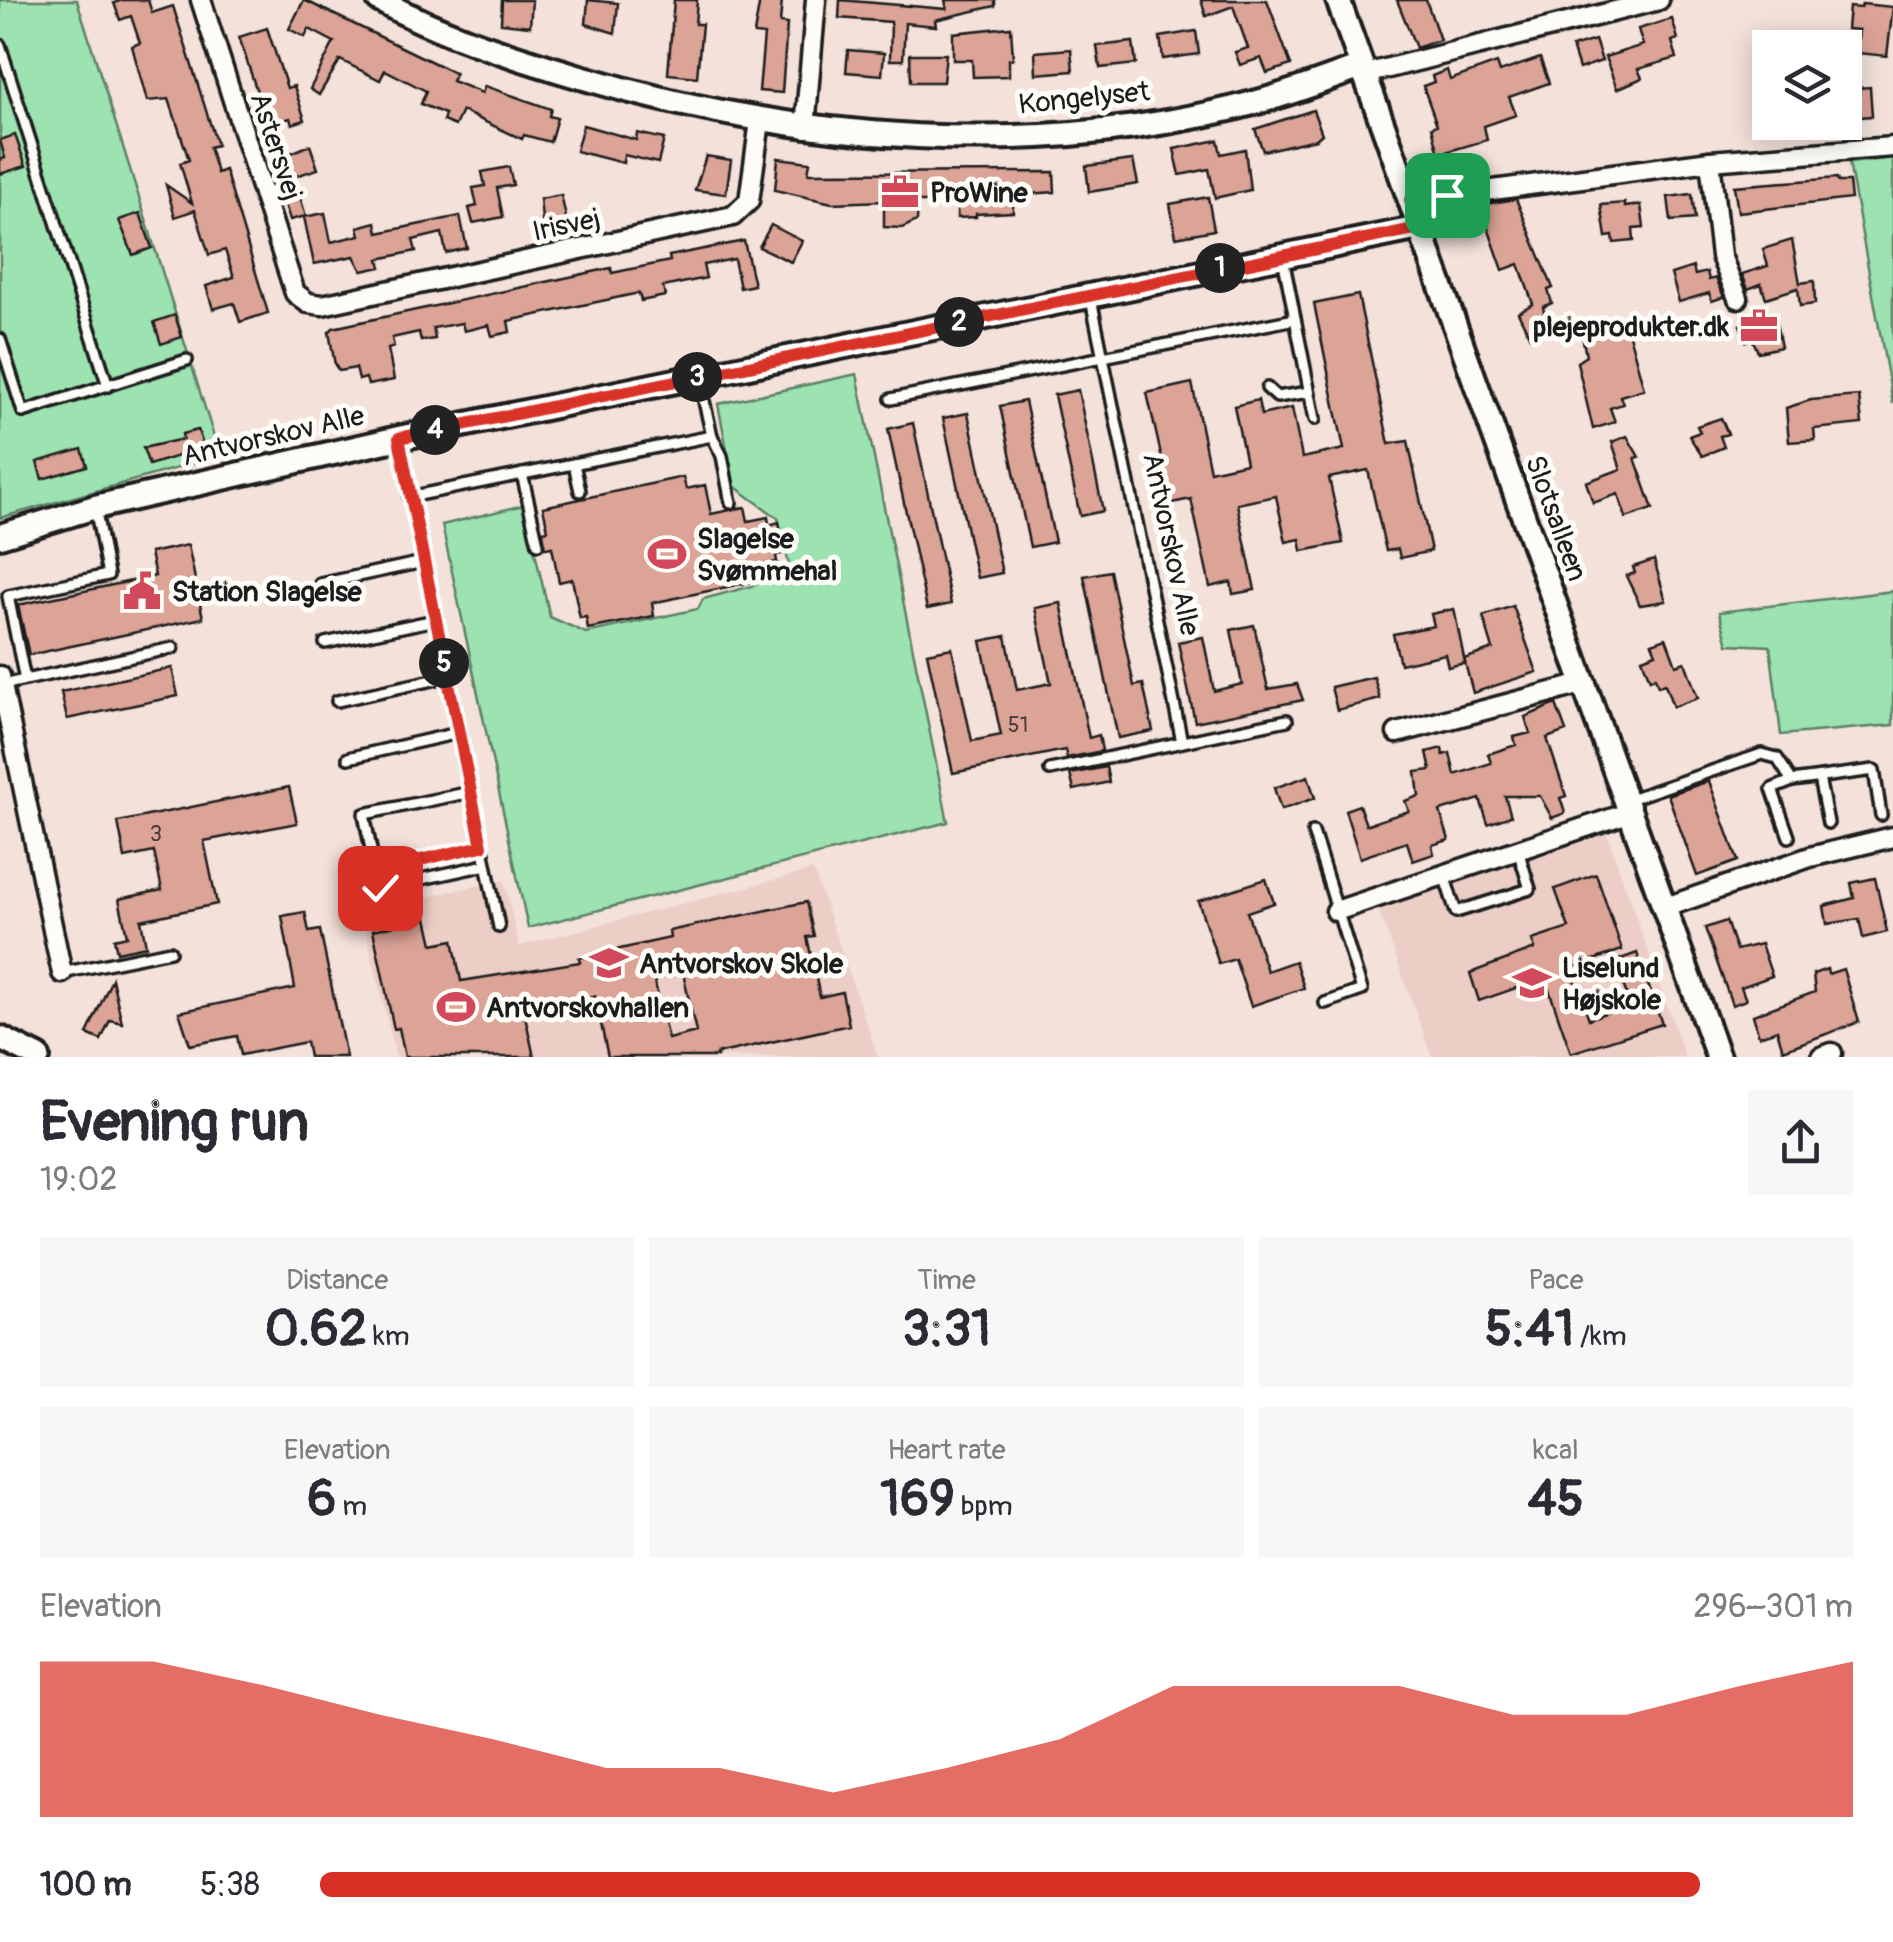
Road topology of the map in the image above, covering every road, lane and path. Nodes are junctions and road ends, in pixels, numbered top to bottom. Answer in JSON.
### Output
{"nodes":[{"id":1,"x":201,"y":0,"type":"edge"},
{"id":2,"x":379,"y":0,"type":"edge"},
{"id":3,"x":816,"y":0,"type":"edge"},
{"id":4,"x":1338,"y":0,"type":"edge"},
{"id":5,"x":1648,"y":2,"type":"edge"},
{"id":6,"x":0,"y":45,"type":"edge"},
{"id":7,"x":1364,"y":71,"type":"junction"},
{"id":8,"x":760,"y":121,"type":"junction"},
{"id":9,"x":805,"y":128,"type":"junction"},
{"id":10,"x":1893,"y":146,"type":"edge"},
{"id":11,"x":1710,"y":161,"type":"junction"},
{"id":12,"x":1410,"y":200,"type":"junction"},
{"id":13,"x":1419,"y":228,"type":"junction"},
{"id":14,"x":1282,"y":255,"type":"junction"},
{"id":15,"x":1090,"y":294,"type":"junction"},
{"id":16,"x":1738,"y":298,"type":"dead end"},
{"id":17,"x":308,"y":304,"type":"joint"},
{"id":18,"x":1295,"y":319,"type":"junction"},
{"id":19,"x":0,"y":339,"type":"edge"},
{"id":20,"x":1102,"y":357,"type":"junction"},
{"id":21,"x":187,"y":360,"type":"dead end"},
{"id":22,"x":698,"y":377,"type":"junction"},
{"id":23,"x":108,"y":386,"type":"junction"},
{"id":24,"x":1267,"y":388,"type":"dead end"},
{"id":25,"x":1309,"y":392,"type":"junction"},
{"id":26,"x":892,"y":399,"type":"dead end"},
{"id":27,"x":1315,"y":419,"type":"dead end"},
{"id":28,"x":712,"y":436,"type":"junction"},
{"id":29,"x":399,"y":438,"type":"junction"},
{"id":30,"x":574,"y":464,"type":"junction"},
{"id":31,"x":522,"y":474,"type":"junction"},
{"id":32,"x":580,"y":491,"type":"dead end"},
{"id":33,"x":409,"y":497,"type":"junction"},
{"id":34,"x":732,"y":502,"type":"dead end"},
{"id":35,"x":94,"y":507,"type":"junction"},
{"id":36,"x":0,"y":536,"type":"edge"},
{"id":37,"x":538,"y":544,"type":"dead end"},
{"id":38,"x":422,"y":562,"type":"junction"},
{"id":39,"x":320,"y":584,"type":"dead end"},
{"id":40,"x":435,"y":620,"type":"junction"},
{"id":41,"x":325,"y":643,"type":"dead end"},
{"id":42,"x":173,"y":648,"type":"dead end"},
{"id":43,"x":446,"y":676,"type":"junction"},
{"id":44,"x":1,"y":680,"type":"edge"},
{"id":45,"x":26,"y":680,"type":"junction"},
{"id":46,"x":1586,"y":684,"type":"junction"},
{"id":47,"x":337,"y":701,"type":"dead end"},
{"id":48,"x":1288,"y":720,"type":"dead end"},
{"id":49,"x":458,"y":734,"type":"junction"},
{"id":50,"x":1397,"y":734,"type":"dead end"},
{"id":51,"x":1182,"y":742,"type":"junction"},
{"id":52,"x":348,"y":758,"type":"dead end"},
{"id":53,"x":1050,"y":770,"type":"dead end"},
{"id":54,"x":1818,"y":778,"type":"junction"},
{"id":55,"x":1792,"y":781,"type":"junction"},
{"id":56,"x":471,"y":792,"type":"junction"},
{"id":57,"x":1629,"y":806,"type":"junction"},
{"id":58,"x":1881,"y":815,"type":"dead end"},
{"id":59,"x":1828,"y":823,"type":"dead end"},
{"id":60,"x":1313,"y":832,"type":"dead end"},
{"id":61,"x":1789,"y":837,"type":"dead end"},
{"id":62,"x":1893,"y":838,"type":"edge"},
{"id":63,"x":482,"y":846,"type":"junction"},
{"id":64,"x":1518,"y":850,"type":"junction"},
{"id":65,"x":486,"y":865,"type":"junction"},
{"id":66,"x":376,"y":870,"type":"junction"},
{"id":67,"x":1444,"y":875,"type":"junction"},
{"id":68,"x":1666,"y":907,"type":"junction"},
{"id":69,"x":1336,"y":911,"type":"junction"},
{"id":70,"x":499,"y":926,"type":"dead end"},
{"id":71,"x":170,"y":951,"type":"dead end"},
{"id":72,"x":62,"y":973,"type":"joint"},
{"id":73,"x":1325,"y":1003,"type":"dead end"},
{"id":74,"x":0,"y":1038,"type":"edge"},
{"id":75,"x":38,"y":1057,"type":"edge"},
{"id":76,"x":1718,"y":1057,"type":"edge"}],
"edges":[{"from":1,"to":17,"type":"street","name":"Astersvej"},
{"from":2,"to":8,"type":"street","name":"Kongelyset"},
{"from":3,"to":9,"type":"street"},
{"from":4,"to":7,"type":"street","name":"Slotsalleen"},
{"from":5,"to":7,"type":"street"},
{"from":6,"to":23,"type":"lane"},
{"from":7,"to":9,"type":"street","name":"Kongelyset"},
{"from":7,"to":12,"type":"street","name":"Slotsalleen"},
{"from":8,"to":9,"type":"street","name":"Kongelyset"},
{"from":8,"to":17,"type":"street","name":"Irisvej"},
{"from":10,"to":11,"type":"street"},
{"from":11,"to":12,"type":"street"},
{"from":11,"to":16,"type":"street"},
{"from":12,"to":13,"type":"street","name":"Slotsalleen"},
{"from":13,"to":14,"type":"street","name":"Antvorskov Alle"},
{"from":13,"to":46,"type":"street","name":"Slotsalleen"},
{"from":14,"to":15,"type":"street","name":"Antvorskov Alle"},
{"from":14,"to":18,"type":"lane"},
{"from":15,"to":20,"type":"lane","name":"Antvorskov Alle"},
{"from":15,"to":22,"type":"street","name":"Antvorskov Alle"},
{"from":18,"to":20,"type":"lane"},
{"from":18,"to":25,"type":"lane"},
{"from":19,"to":23,"type":"lane"},
{"from":20,"to":26,"type":"lane"},
{"from":20,"to":51,"type":"lane","name":"Antvorskov Alle"},
{"from":21,"to":23,"type":"lane"},
{"from":22,"to":28,"type":"lane"},
{"from":22,"to":29,"type":"street","name":"Antvorskov Alle"},
{"from":24,"to":25,"type":"lane"},
{"from":25,"to":27,"type":"lane"},
{"from":28,"to":30,"type":"lane"},
{"from":28,"to":34,"type":"lane"},
{"from":29,"to":33,"type":"lane"},
{"from":29,"to":35,"type":"street","name":"Antvorskov Alle"},
{"from":30,"to":31,"type":"lane"},
{"from":30,"to":32,"type":"lane"},
{"from":31,"to":33,"type":"lane"},
{"from":31,"to":37,"type":"lane"},
{"from":33,"to":38,"type":"lane"},
{"from":35,"to":36,"type":"street","name":"Antvorskov Alle"},
{"from":35,"to":45,"type":"lane"},
{"from":38,"to":39,"type":"lane"},
{"from":38,"to":40,"type":"lane"},
{"from":40,"to":41,"type":"lane"},
{"from":40,"to":43,"type":"lane"},
{"from":42,"to":45,"type":"lane"},
{"from":43,"to":47,"type":"lane"},
{"from":43,"to":49,"type":"lane"},
{"from":44,"to":45,"type":"lane"},
{"from":44,"to":72,"type":"street"},
{"from":46,"to":50,"type":"street"},
{"from":46,"to":57,"type":"street","name":"Slotsalleen"},
{"from":48,"to":51,"type":"lane"},
{"from":49,"to":52,"type":"lane"},
{"from":49,"to":56,"type":"lane"},
{"from":51,"to":53,"type":"lane"},
{"from":54,"to":55,"type":"lane"},
{"from":54,"to":58,"type":"lane"},
{"from":54,"to":59,"type":"lane"},
{"from":55,"to":57,"type":"lane"},
{"from":55,"to":61,"type":"lane"},
{"from":56,"to":63,"type":"lane"},
{"from":56,"to":66,"type":"lane"},
{"from":57,"to":64,"type":"street"},
{"from":57,"to":68,"type":"street","name":"Slotsalleen"},
{"from":60,"to":69,"type":"lane"},
{"from":62,"to":68,"type":"street"},
{"from":63,"to":65,"type":"lane"},
{"from":63,"to":66,"type":"lane"},
{"from":64,"to":67,"type":"street"},
{"from":64,"to":67,"type":"lane"},
{"from":65,"to":66,"type":"lane"},
{"from":65,"to":70,"type":"lane"},
{"from":67,"to":69,"type":"street"},
{"from":68,"to":76,"type":"street","name":"Slotsalleen"},
{"from":69,"to":73,"type":"lane"},
{"from":71,"to":72,"type":"lane"},
{"from":74,"to":75,"type":"street"}]}
